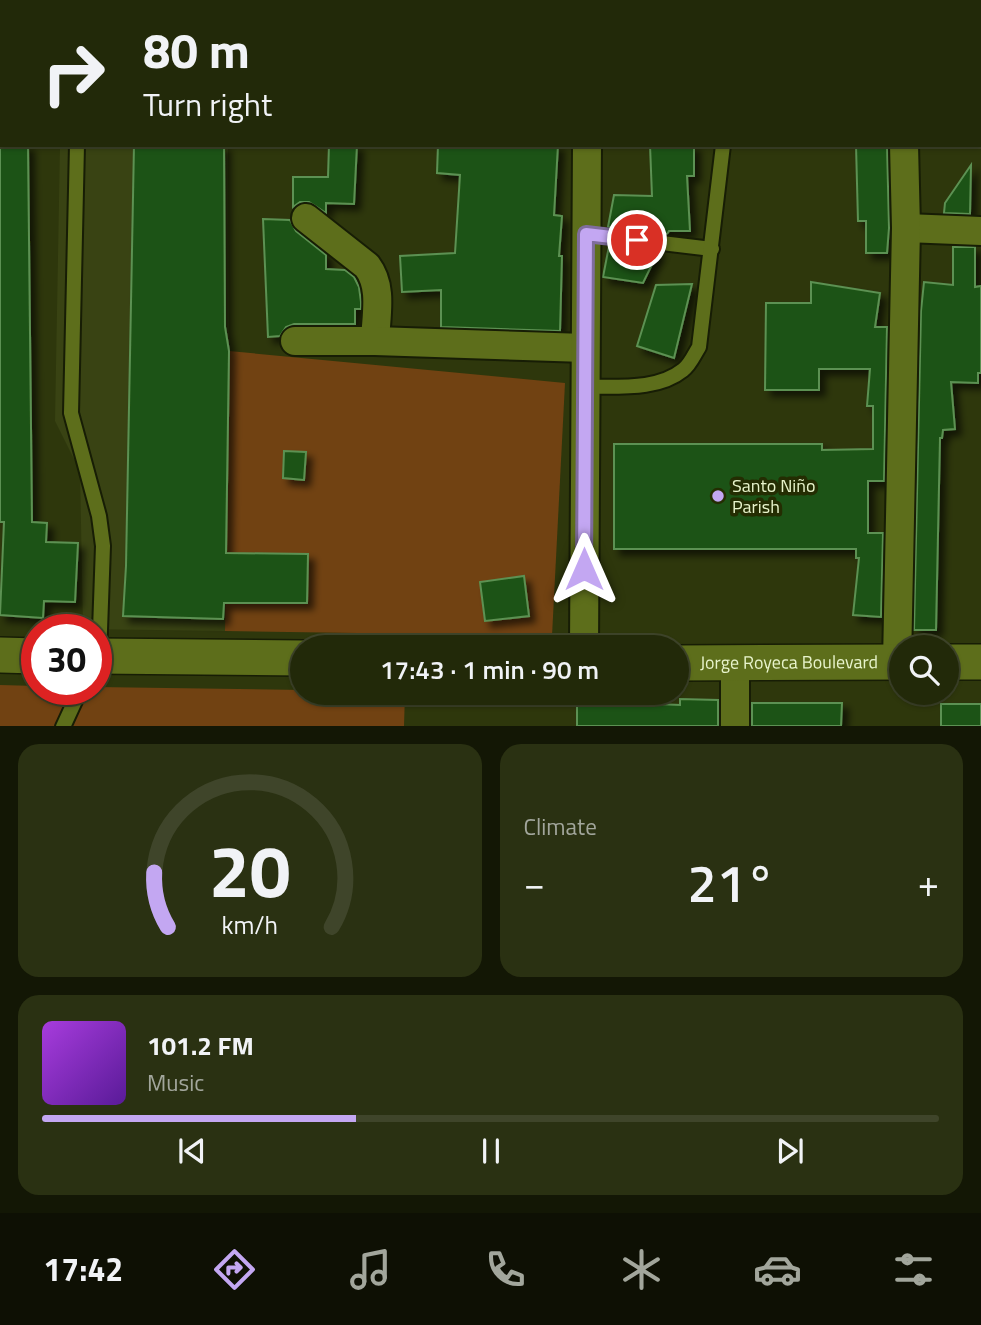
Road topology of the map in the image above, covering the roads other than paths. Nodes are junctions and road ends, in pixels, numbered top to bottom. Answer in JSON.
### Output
{"nodes":[{"id":1,"x":77,"y":147,"type":"edge"},
{"id":2,"x":586,"y":147,"type":"edge"},
{"id":3,"x":723,"y":147,"type":"edge"},
{"id":4,"x":904,"y":147,"type":"edge"},
{"id":5,"x":306,"y":218,"type":"dead end"},
{"id":6,"x":906,"y":229,"type":"junction"},
{"id":7,"x":981,"y":231,"type":"edge"},
{"id":8,"x":586,"y":234,"type":"junction"},
{"id":9,"x":712,"y":248,"type":"junction"},
{"id":10,"x":295,"y":341,"type":"dead end"},
{"id":11,"x":375,"y":341,"type":"junction"},
{"id":12,"x":585,"y":348,"type":"junction"},
{"id":13,"x":585,"y":387,"type":"junction"},
{"id":14,"x":100,"y":614,"type":"edge"},
{"id":15,"x":584,"y":635,"type":"edge"},
{"id":16,"x":899,"y":635,"type":"edge"},
{"id":17,"x":0,"y":655,"type":"edge"},
{"id":18,"x":21,"y":656,"type":"edge"},
{"id":19,"x":112,"y":658,"type":"edge"},
{"id":20,"x":290,"y":659,"type":"edge"},
{"id":21,"x":889,"y":662,"type":"edge"},
{"id":22,"x":959,"y":662,"type":"edge"},
{"id":23,"x":981,"y":662,"type":"edge"},
{"id":24,"x":689,"y":663,"type":"edge"},
{"id":25,"x":735,"y":663,"type":"junction"},
{"id":26,"x":73,"y":705,"type":"edge"},
{"id":27,"x":63,"y":726,"type":"edge"},
{"id":28,"x":735,"y":726,"type":"edge"}],
"edges":[{"from":1,"to":14,"type":"lane"},
{"from":2,"to":8,"type":"street"},
{"from":3,"to":9,"type":"lane"},
{"from":4,"to":6,"type":"street"},
{"from":5,"to":11,"type":"street"},
{"from":6,"to":7,"type":"street"},
{"from":6,"to":16,"type":"street"},
{"from":8,"to":9,"type":"lane"},
{"from":8,"to":12,"type":"street"},
{"from":9,"to":13,"type":"lane"},
{"from":10,"to":11,"type":"street"},
{"from":11,"to":12,"type":"street"},
{"from":12,"to":13,"type":"street"},
{"from":13,"to":15,"type":"street"},
{"from":17,"to":18,"type":"street"},
{"from":19,"to":20,"type":"street"},
{"from":21,"to":25,"type":"street","name":"Jorge Royeca Boulevard"},
{"from":22,"to":23,"type":"street"},
{"from":24,"to":25,"type":"street","name":"Jorge Royeca Boulevard"},
{"from":25,"to":28,"type":"street"},
{"from":26,"to":27,"type":"lane"}]}
